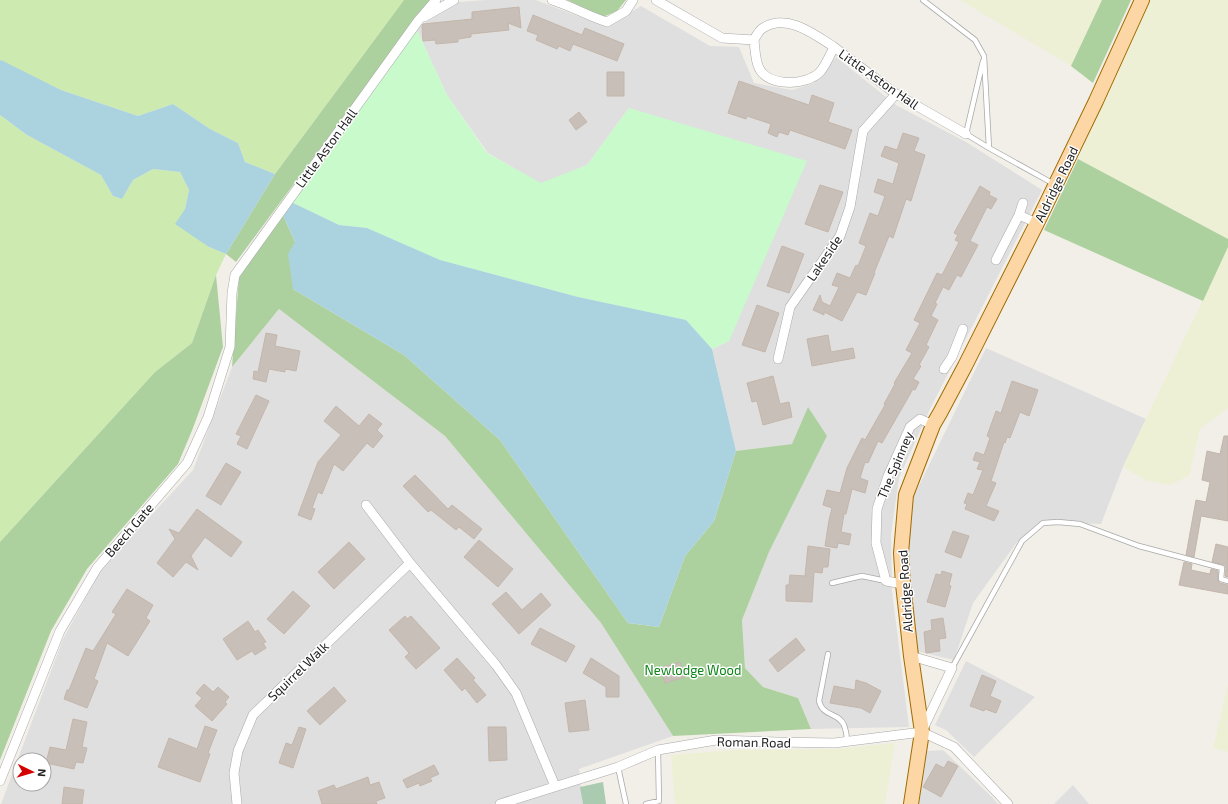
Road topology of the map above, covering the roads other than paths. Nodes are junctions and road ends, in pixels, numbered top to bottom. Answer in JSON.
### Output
{"nodes":[{"id":1,"x":436,"y":0,"type":"edge"},
{"id":2,"x":454,"y":0,"type":"edge"},
{"id":3,"x":552,"y":0,"type":"edge"},
{"id":4,"x":632,"y":0,"type":"edge"},
{"id":5,"x":656,"y":0,"type":"edge"},
{"id":6,"x":923,"y":0,"type":"edge"},
{"id":7,"x":1142,"y":0,"type":"edge"},
{"id":8,"x":418,"y":21,"type":"junction"},
{"id":9,"x":754,"y":40,"type":"junction"},
{"id":10,"x":834,"y":47,"type":"junction"},
{"id":11,"x":984,"y":56,"type":"junction"},
{"id":12,"x":896,"y":94,"type":"junction"},
{"id":13,"x":966,"y":134,"type":"junction"},
{"id":14,"x":989,"y":148,"type":"junction"},
{"id":15,"x":1056,"y":185,"type":"junction"},
{"id":16,"x":1023,"y":203,"type":"dead end"},
{"id":17,"x":1019,"y":215,"type":"junction"},
{"id":18,"x":1037,"y":223,"type":"junction"},
{"id":19,"x":996,"y":260,"type":"dead end"},
{"id":20,"x":235,"y":274,"type":"joint"},
{"id":21,"x":963,"y":329,"type":"dead end"},
{"id":22,"x":952,"y":357,"type":"junction"},
{"id":23,"x":778,"y":358,"type":"dead end"},
{"id":24,"x":965,"y":366,"type":"junction"},
{"id":25,"x":944,"y":369,"type":"dead end"},
{"id":26,"x":933,"y":424,"type":"junction"},
{"id":27,"x":366,"y":505,"type":"dead end"},
{"id":28,"x":410,"y":563,"type":"junction"},
{"id":29,"x":886,"y":580,"type":"junction"},
{"id":30,"x":1228,"y":581,"type":"edge"},
{"id":31,"x":832,"y":583,"type":"dead end"},
{"id":32,"x":903,"y":584,"type":"junction"},
{"id":33,"x":828,"y":654,"type":"dead end"},
{"id":34,"x":911,"y":656,"type":"junction"},
{"id":35,"x":952,"y":668,"type":"junction"},
{"id":36,"x":922,"y":732,"type":"junction"},
{"id":37,"x":847,"y":741,"type":"junction"},
{"id":38,"x":658,"y":750,"type":"junction"},
{"id":39,"x":618,"y":767,"type":"junction"},
{"id":40,"x":0,"y":781,"type":"edge"},
{"id":41,"x":555,"y":786,"type":"junction"},
{"id":42,"x":237,"y":804,"type":"edge"},
{"id":43,"x":502,"y":804,"type":"edge"},
{"id":44,"x":626,"y":804,"type":"edge"},
{"id":45,"x":646,"y":804,"type":"edge"},
{"id":46,"x":911,"y":804,"type":"edge"},
{"id":47,"x":1008,"y":804,"type":"edge"}],
"edges":[{"from":1,"to":8,"type":"street","name":"Little Aston Hall"},
{"from":2,"to":8,"type":"street","name":"Little Aston Hall"},
{"from":3,"to":4,"type":"street"},
{"from":5,"to":9,"type":"street"},
{"from":6,"to":11,"type":"lane"},
{"from":7,"to":15,"type":"main road","name":"Aldridge Road"},
{"from":8,"to":20,"type":"street","name":"Little Aston Hall"},
{"from":9,"to":10,"type":"street","name":"Little Aston Hall"},
{"from":9,"to":10,"type":"street","name":"Little Aston Hall"},
{"from":10,"to":12,"type":"street","name":"Little Aston Hall"},
{"from":11,"to":13,"type":"lane"},
{"from":11,"to":14,"type":"lane"},
{"from":12,"to":13,"type":"street","name":"Little Aston Hall"},
{"from":12,"to":23,"type":"street","name":"Lakeside"},
{"from":13,"to":14,"type":"lane"},
{"from":14,"to":15,"type":"lane"},
{"from":15,"to":18,"type":"main road","name":"Aldridge Road"},
{"from":16,"to":17,"type":"street"},
{"from":17,"to":18,"type":"street"},
{"from":17,"to":19,"type":"street"},
{"from":18,"to":24,"type":"main road","name":"Aldridge Road"},
{"from":20,"to":40,"type":"street","name":"Beech Gate"},
{"from":21,"to":22,"type":"street"},
{"from":22,"to":24,"type":"street"},
{"from":22,"to":25,"type":"street"},
{"from":24,"to":26,"type":"main road","name":"Aldridge Road"},
{"from":26,"to":29,"type":"street","name":"The Spinney"},
{"from":26,"to":32,"type":"main road","name":"Aldridge Road"},
{"from":27,"to":28,"type":"street"},
{"from":28,"to":41,"type":"street"},
{"from":28,"to":42,"type":"street","name":"Squirrel Walk"},
{"from":29,"to":31,"type":"lane"},
{"from":29,"to":32,"type":"street"},
{"from":30,"to":35,"type":"lane"},
{"from":32,"to":34,"type":"main road","name":"Aldridge Road"},
{"from":33,"to":37,"type":"lane"},
{"from":34,"to":35,"type":"street"},
{"from":34,"to":36,"type":"main road","name":"Aldridge Road"},
{"from":35,"to":36,"type":"street"},
{"from":36,"to":37,"type":"street","name":"Roman Road"},
{"from":36,"to":46,"type":"main road","name":"Aldridge Road"},
{"from":36,"to":47,"type":"street"},
{"from":37,"to":38,"type":"street","name":"Roman Road"},
{"from":38,"to":39,"type":"street","name":"Roman Road"},
{"from":38,"to":45,"type":"lane"},
{"from":39,"to":41,"type":"street","name":"Roman Road"},
{"from":39,"to":44,"type":"lane"},
{"from":41,"to":43,"type":"street","name":"Roman Road"}]}
